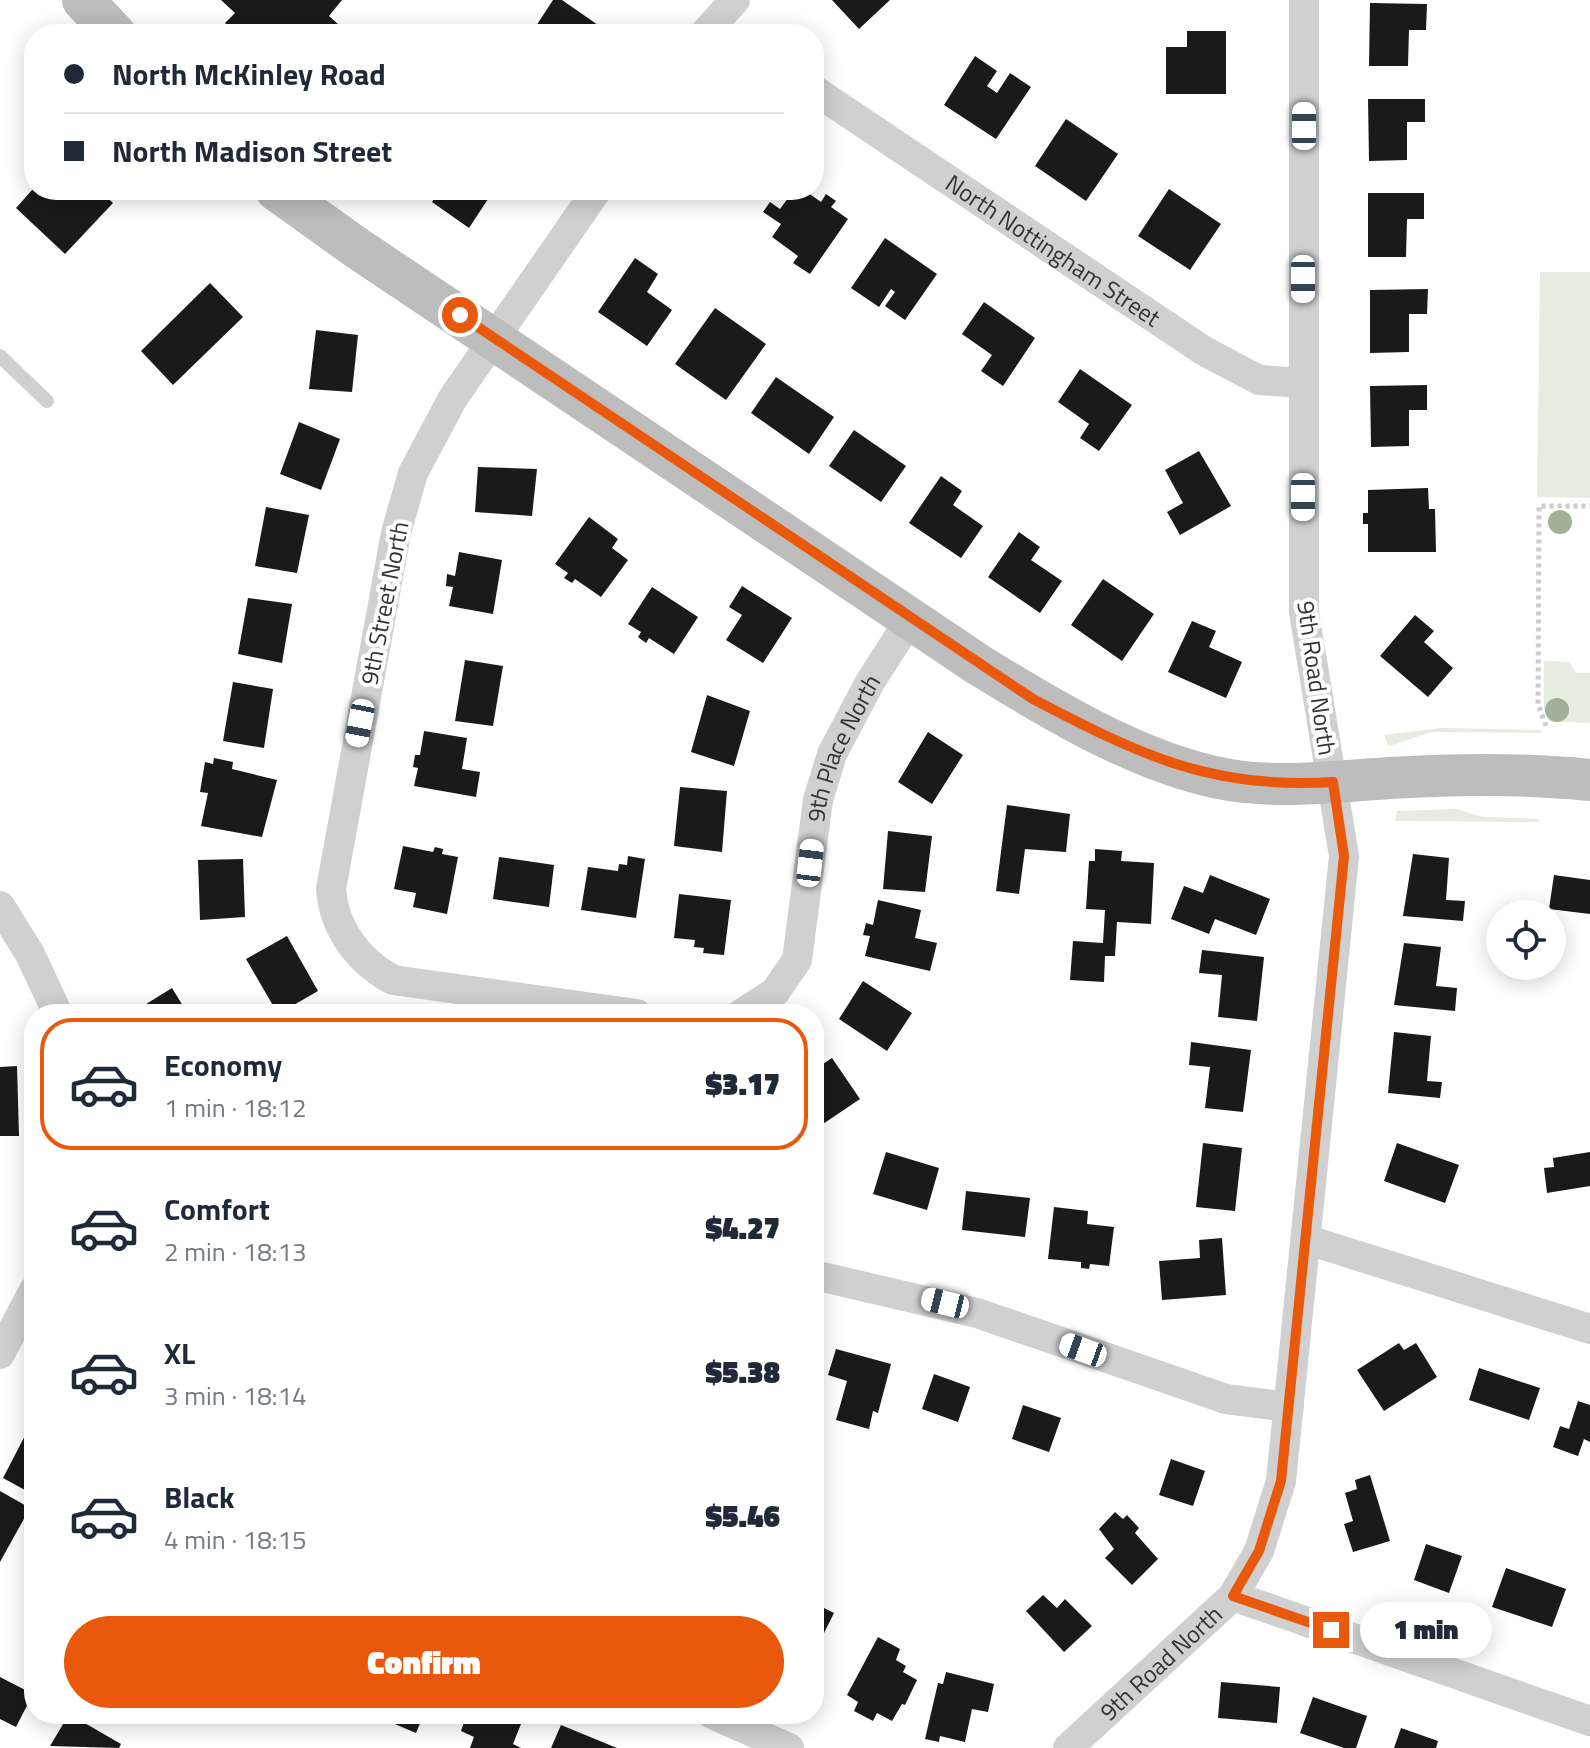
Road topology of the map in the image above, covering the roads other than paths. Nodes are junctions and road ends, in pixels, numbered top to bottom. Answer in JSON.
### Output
{"nodes":[{"id":1,"x":83,"y":0,"type":"edge"},
{"id":2,"x":1304,"y":0,"type":"edge"},
{"id":3,"x":106,"y":24,"type":"edge"},
{"id":4,"x":824,"y":97,"type":"edge"},
{"id":5,"x":290,"y":200,"type":"edge"},
{"id":6,"x":590,"y":200,"type":"edge"},
{"id":7,"x":495,"y":338,"type":"junction"},
{"id":8,"x":0,"y":356,"type":"edge"},
{"id":9,"x":1303,"y":383,"type":"junction"},
{"id":10,"x":47,"y":401,"type":"dead end"},
{"id":11,"x":911,"y":618,"type":"junction"},
{"id":12,"x":1590,"y":780,"type":"edge"},
{"id":13,"x":1333,"y":782,"type":"junction"},
{"id":14,"x":0,"y":906,"type":"edge"},
{"id":15,"x":53,"y":1004,"type":"edge"},
{"id":16,"x":561,"y":1004,"type":"edge"},
{"id":17,"x":756,"y":1004,"type":"edge"},
{"id":18,"x":1308,"y":1240,"type":"junction"},
{"id":19,"x":824,"y":1277,"type":"edge"},
{"id":20,"x":24,"y":1309,"type":"edge"},
{"id":21,"x":1590,"y":1329,"type":"edge"},
{"id":22,"x":0,"y":1354,"type":"edge"},
{"id":23,"x":1289,"y":1407,"type":"junction"},
{"id":24,"x":1233,"y":1596,"type":"junction"},
{"id":25,"x":1590,"y":1721,"type":"edge"},
{"id":26,"x":735,"y":1724,"type":"edge"},
{"id":27,"x":789,"y":1748,"type":"edge"},
{"id":28,"x":1068,"y":1748,"type":"edge"}],
"edges":[{"from":1,"to":3,"type":"street"},
{"from":2,"to":9,"type":"street","name":"9th Road North"},
{"from":4,"to":9,"type":"street","name":"North Nottingham Street"},
{"from":5,"to":7,"type":"street"},
{"from":6,"to":7,"type":"street","name":"9th Street North"},
{"from":7,"to":11,"type":"street"},
{"from":7,"to":16,"type":"street","name":"9th Street North"},
{"from":8,"to":10,"type":"lane"},
{"from":9,"to":13,"type":"street","name":"9th Road North"},
{"from":11,"to":13,"type":"street"},
{"from":11,"to":17,"type":"street","name":"9th Place North"},
{"from":12,"to":13,"type":"street"},
{"from":13,"to":18,"type":"street","name":"9th Road North"},
{"from":14,"to":15,"type":"street"},
{"from":18,"to":21,"type":"street"},
{"from":18,"to":23,"type":"street","name":"9th Road North"},
{"from":19,"to":23,"type":"street"},
{"from":20,"to":22,"type":"street"},
{"from":23,"to":24,"type":"street","name":"9th Road North"},
{"from":24,"to":25,"type":"street"},
{"from":24,"to":28,"type":"street","name":"9th Road North"},
{"from":26,"to":27,"type":"street"}]}
